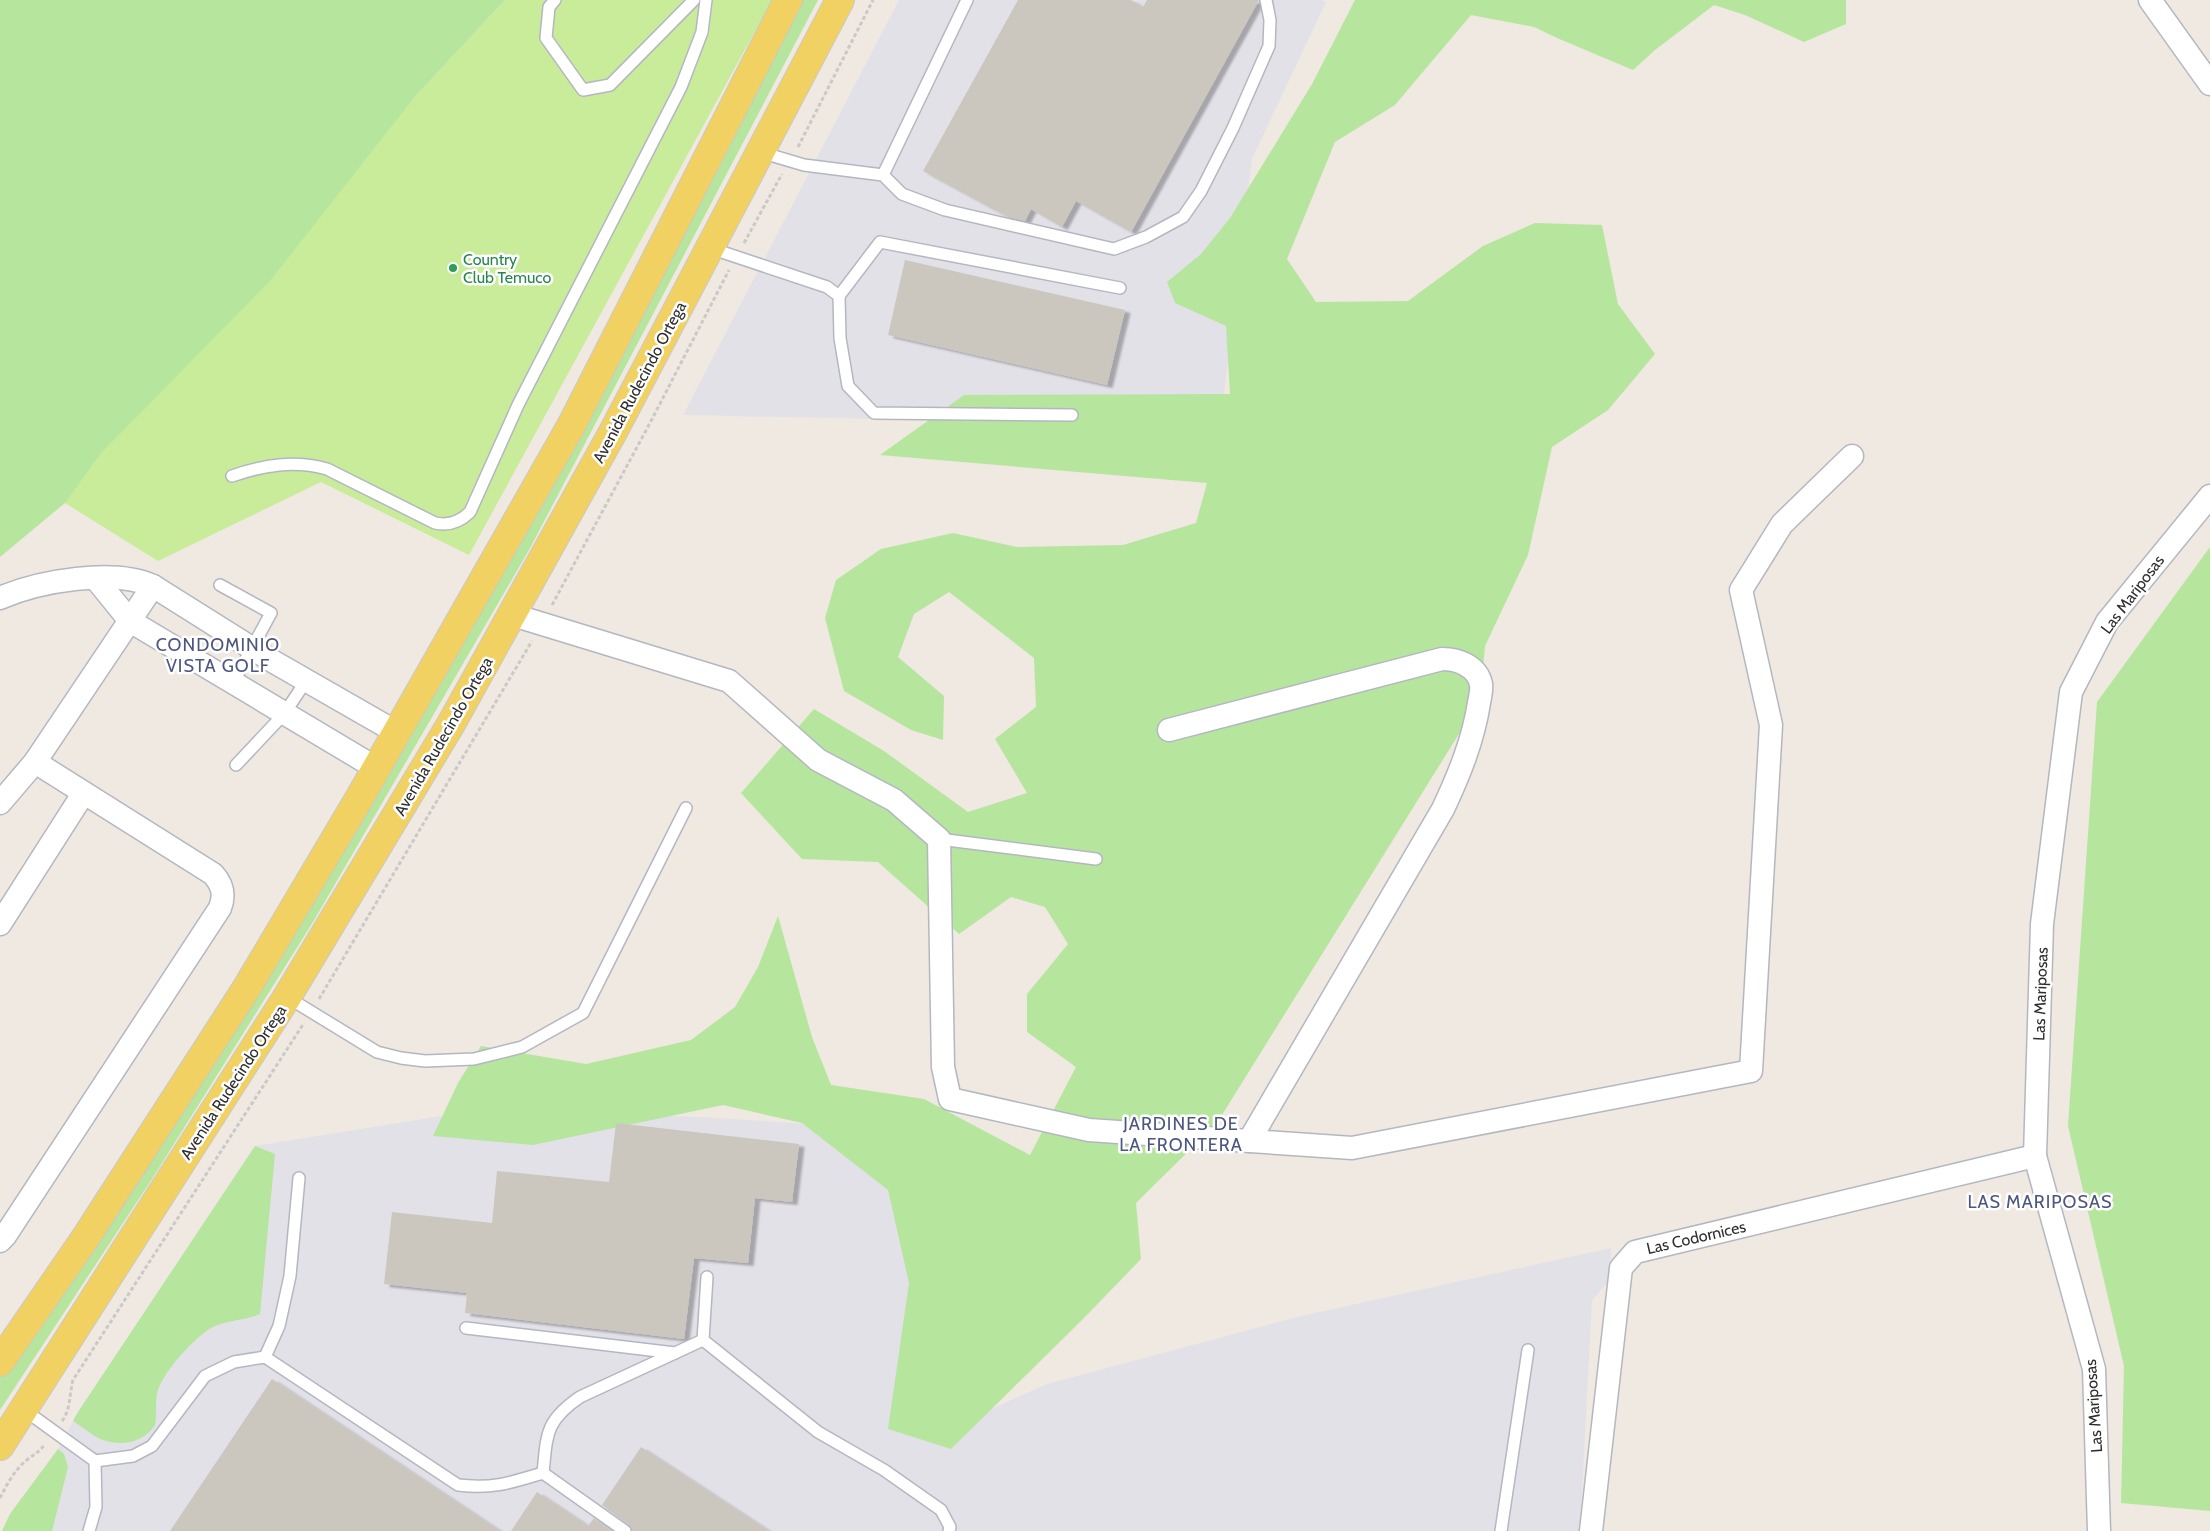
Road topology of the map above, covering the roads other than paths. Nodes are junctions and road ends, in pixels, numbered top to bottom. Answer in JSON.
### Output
{"nodes":[{"id":1,"x":555,"y":0,"type":"edge"},
{"id":2,"x":694,"y":0,"type":"edge"},
{"id":3,"x":706,"y":0,"type":"edge"},
{"id":4,"x":788,"y":0,"type":"edge"},
{"id":5,"x":840,"y":0,"type":"edge"},
{"id":6,"x":967,"y":0,"type":"edge"},
{"id":7,"x":1266,"y":0,"type":"edge"},
{"id":8,"x":2150,"y":0,"type":"edge"},
{"id":9,"x":2210,"y":84,"type":"edge"},
{"id":10,"x":760,"y":152,"type":"junction"},
{"id":11,"x":883,"y":175,"type":"junction"},
{"id":12,"x":710,"y":248,"type":"junction"},
{"id":13,"x":1120,"y":288,"type":"dead end"},
{"id":14,"x":839,"y":296,"type":"junction"},
{"id":15,"x":1072,"y":415,"type":"dead end"},
{"id":16,"x":1852,"y":456,"type":"dead end"},
{"id":17,"x":232,"y":476,"type":"dead end"},
{"id":18,"x":2210,"y":496,"type":"edge"},
{"id":19,"x":96,"y":579,"type":"junction"},
{"id":20,"x":220,"y":585,"type":"dead end"},
{"id":21,"x":153,"y":586,"type":"junction"},
{"id":22,"x":0,"y":598,"type":"edge"},
{"id":23,"x":513,"y":615,"type":"junction"},
{"id":24,"x":130,"y":621,"type":"junction"},
{"id":25,"x":252,"y":648,"type":"junction"},
{"id":26,"x":306,"y":681,"type":"junction"},
{"id":27,"x":233,"y":683,"type":"junction"},
{"id":28,"x":284,"y":714,"type":"junction"},
{"id":29,"x":1169,"y":730,"type":"dead end"},
{"id":30,"x":396,"y":732,"type":"junction"},
{"id":31,"x":35,"y":762,"type":"junction"},
{"id":32,"x":236,"y":764,"type":"dead end"},
{"id":33,"x":376,"y":768,"type":"junction"},
{"id":34,"x":84,"y":794,"type":"junction"},
{"id":35,"x":0,"y":803,"type":"edge"},
{"id":36,"x":686,"y":808,"type":"dead end"},
{"id":37,"x":939,"y":839,"type":"junction"},
{"id":38,"x":1096,"y":859,"type":"dead end"},
{"id":39,"x":0,"y":924,"type":"edge"},
{"id":40,"x":287,"y":997,"type":"junction"},
{"id":41,"x":1249,"y":1141,"type":"junction"},
{"id":42,"x":2035,"y":1156,"type":"junction"},
{"id":43,"x":299,"y":1178,"type":"dead end"},
{"id":44,"x":0,"y":1241,"type":"edge"},
{"id":45,"x":707,"y":1277,"type":"dead end"},
{"id":46,"x":466,"y":1328,"type":"dead end"},
{"id":47,"x":703,"y":1340,"type":"junction"},
{"id":48,"x":1528,"y":1350,"type":"dead end"},
{"id":49,"x":676,"y":1353,"type":"junction"},
{"id":50,"x":265,"y":1357,"type":"junction"},
{"id":51,"x":0,"y":1362,"type":"edge"},
{"id":52,"x":24,"y":1409,"type":"junction"},
{"id":53,"x":0,"y":1446,"type":"edge"},
{"id":54,"x":96,"y":1461,"type":"junction"},
{"id":55,"x":542,"y":1473,"type":"junction"},
{"id":56,"x":89,"y":1531,"type":"edge"},
{"id":57,"x":626,"y":1531,"type":"edge"},
{"id":58,"x":949,"y":1531,"type":"edge"},
{"id":59,"x":1501,"y":1531,"type":"edge"},
{"id":60,"x":1592,"y":1531,"type":"edge"},
{"id":61,"x":2099,"y":1531,"type":"edge"}],
"edges":[{"from":1,"to":2,"type":"lane"},
{"from":3,"to":17,"type":"lane"},
{"from":4,"to":30,"type":"main road"},
{"from":5,"to":10,"type":"main road","name":"Avenida Rudecindo Ortega"},
{"from":6,"to":11,"type":"lane"},
{"from":7,"to":11,"type":"lane"},
{"from":8,"to":9,"type":"street"},
{"from":10,"to":11,"type":"lane"},
{"from":10,"to":12,"type":"main road","name":"Avenida Rudecindo Ortega"},
{"from":12,"to":14,"type":"lane"},
{"from":12,"to":23,"type":"main road","name":"Avenida Rudecindo Ortega"},
{"from":13,"to":14,"type":"lane"},
{"from":14,"to":15,"type":"lane"},
{"from":16,"to":41,"type":"street"},
{"from":18,"to":42,"type":"street","name":"Las Mariposas"},
{"from":19,"to":21,"type":"street"},
{"from":19,"to":22,"type":"street"},
{"from":19,"to":24,"type":"street"},
{"from":20,"to":25,"type":"lane"},
{"from":21,"to":24,"type":"street"},
{"from":21,"to":25,"type":"street"},
{"from":23,"to":37,"type":"street"},
{"from":23,"to":40,"type":"main road","name":"Avenida Rudecindo Ortega"},
{"from":24,"to":27,"type":"street"},
{"from":24,"to":31,"type":"street"},
{"from":25,"to":26,"type":"street"},
{"from":25,"to":27,"type":"lane"},
{"from":26,"to":28,"type":"lane"},
{"from":26,"to":30,"type":"street"},
{"from":27,"to":28,"type":"street"},
{"from":28,"to":32,"type":"lane"},
{"from":28,"to":33,"type":"street"},
{"from":29,"to":41,"type":"street"},
{"from":30,"to":33,"type":"main road"},
{"from":31,"to":34,"type":"street"},
{"from":31,"to":35,"type":"street"},
{"from":33,"to":51,"type":"main road"},
{"from":34,"to":39,"type":"street"},
{"from":34,"to":44,"type":"street"},
{"from":36,"to":40,"type":"lane"},
{"from":37,"to":38,"type":"lane"},
{"from":37,"to":41,"type":"street"},
{"from":40,"to":52,"type":"main road","name":"Avenida Rudecindo Ortega"},
{"from":42,"to":60,"type":"street","name":"Las Codornices"},
{"from":42,"to":61,"type":"street","name":"Las Mariposas"},
{"from":43,"to":50,"type":"lane"},
{"from":45,"to":47,"type":"lane"},
{"from":46,"to":49,"type":"lane"},
{"from":47,"to":49,"type":"lane"},
{"from":47,"to":58,"type":"lane"},
{"from":48,"to":59,"type":"lane"},
{"from":49,"to":55,"type":"lane"},
{"from":50,"to":54,"type":"lane"},
{"from":50,"to":55,"type":"lane"},
{"from":52,"to":53,"type":"main road","name":"Avenida Rudecindo Ortega"},
{"from":52,"to":54,"type":"lane"},
{"from":54,"to":56,"type":"lane"},
{"from":55,"to":57,"type":"lane"}]}
